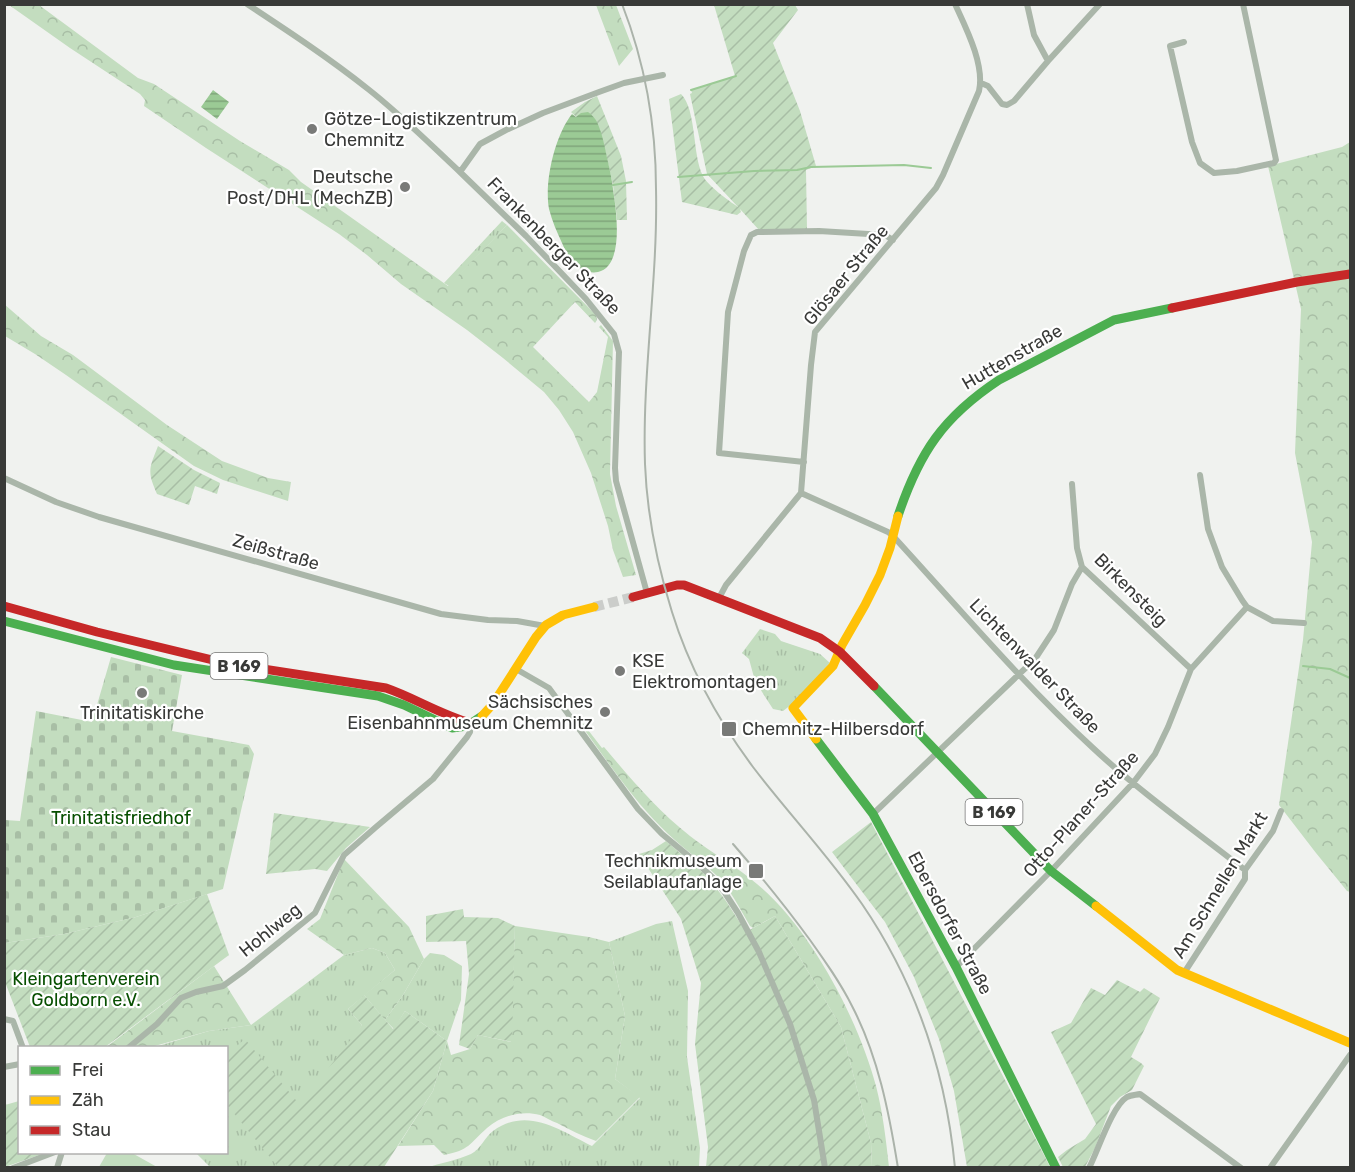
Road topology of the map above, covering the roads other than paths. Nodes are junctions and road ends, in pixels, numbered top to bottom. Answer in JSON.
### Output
{"nodes":[{"id":1,"x":247,"y":4,"type":"edge"},
{"id":2,"x":955,"y":4,"type":"edge"},
{"id":3,"x":1027,"y":4,"type":"edge"},
{"id":4,"x":1100,"y":4,"type":"edge"},
{"id":5,"x":1243,"y":4,"type":"edge"},
{"id":6,"x":1184,"y":42,"type":"dead end"},
{"id":7,"x":1048,"y":61,"type":"junction"},
{"id":8,"x":663,"y":75,"type":"dead end"},
{"id":9,"x":981,"y":83,"type":"junction"},
{"id":10,"x":460,"y":172,"type":"junction"},
{"id":11,"x":893,"y":240,"type":"junction"},
{"id":12,"x":1350,"y":274,"type":"edge"},
{"id":13,"x":804,"y":462,"type":"junction"},
{"id":14,"x":1200,"y":475,"type":"dead end"},
{"id":15,"x":4,"y":478,"type":"edge"},
{"id":16,"x":1072,"y":484,"type":"dead end"},
{"id":17,"x":801,"y":493,"type":"junction"},
{"id":18,"x":893,"y":536,"type":"junction"},
{"id":19,"x":1082,"y":567,"type":"junction"},
{"id":20,"x":647,"y":593,"type":"junction"},
{"id":21,"x":633,"y":597,"type":"tunnel mouth"},
{"id":22,"x":719,"y":598,"type":"junction"},
{"id":23,"x":4,"y":606,"type":"edge"},
{"id":24,"x":594,"y":607,"type":"tunnel mouth"},
{"id":25,"x":1247,"y":607,"type":"junction"},
{"id":26,"x":4,"y":621,"type":"edge"},
{"id":27,"x":1304,"y":623,"type":"dead end"},
{"id":28,"x":546,"y":626,"type":"junction"},
{"id":29,"x":840,"y":652,"type":"junction"},
{"id":30,"x":516,"y":669,"type":"junction"},
{"id":31,"x":1191,"y":669,"type":"junction"},
{"id":32,"x":1020,"y":674,"type":"junction"},
{"id":33,"x":793,"y":708,"type":"joint"},
{"id":34,"x":471,"y":723,"type":"junction"},
{"id":35,"x":938,"y":753,"type":"junction"},
{"id":36,"x":1133,"y":783,"type":"junction"},
{"id":37,"x":1281,"y":811,"type":"dead end"},
{"id":38,"x":873,"y":814,"type":"junction"},
{"id":39,"x":1245,"y":870,"type":"junction"},
{"id":40,"x":1051,"y":871,"type":"junction"},
{"id":41,"x":956,"y":967,"type":"junction"},
{"id":42,"x":1184,"y":974,"type":"junction"},
{"id":43,"x":4,"y":1019,"type":"edge"},
{"id":44,"x":1350,"y":1043,"type":"edge"},
{"id":45,"x":23,"y":1046,"type":"edge"},
{"id":46,"x":129,"y":1046,"type":"edge"},
{"id":47,"x":1350,"y":1055,"type":"edge"},
{"id":48,"x":50,"y":1154,"type":"edge"},
{"id":49,"x":14,"y":1167,"type":"edge"},
{"id":50,"x":825,"y":1167,"type":"edge"},
{"id":51,"x":1056,"y":1167,"type":"edge"},
{"id":52,"x":1089,"y":1167,"type":"edge"},
{"id":53,"x":1241,"y":1167,"type":"edge"},
{"id":54,"x":1270,"y":1167,"type":"edge"}],
"edges":[{"from":1,"to":10,"type":"street","name":"Frankenberger Straße"},
{"from":2,"to":9,"type":"street"},
{"from":3,"to":7,"type":"street"},
{"from":4,"to":7,"type":"street"},
{"from":5,"to":6,"type":"street"},
{"from":7,"to":9,"type":"street"},
{"from":8,"to":10,"type":"street"},
{"from":9,"to":11,"type":"street","name":"Glösaer Straße"},
{"from":10,"to":20,"type":"street","name":"Frankenberger Straße"},
{"from":11,"to":13,"type":"street","name":"Glösaer Straße"},
{"from":11,"to":13,"type":"street"},
{"from":12,"to":18,"type":"main road","name":"Huttenstraße"},
{"from":13,"to":17,"type":"street","name":"Glösaer Straße"},
{"from":14,"to":25,"type":"street"},
{"from":15,"to":28,"type":"street","name":"Zeißstraße"},
{"from":16,"to":19,"type":"street","name":"Birkensteig"},
{"from":17,"to":18,"type":"street","name":"Lichtenwalder Straße"},
{"from":17,"to":22,"type":"street"},
{"from":18,"to":29,"type":"main road","name":"Huttenstraße"},
{"from":18,"to":32,"type":"street","name":"Lichtenwalder Straße"},
{"from":19,"to":31,"type":"street","name":"Birkensteig"},
{"from":19,"to":32,"type":"street"},
{"from":20,"to":21,"type":"main road","number":"B 169"},
{"from":20,"to":22,"type":"main road","number":"B 169"},
{"from":22,"to":29,"type":"main road","number":"B 169"},
{"from":23,"to":34,"type":"main road","number":"B 169"},
{"from":24,"to":28,"type":"main road"},
{"from":25,"to":27,"type":"street"},
{"from":25,"to":31,"type":"street","name":"Otto-Planer-Straße"},
{"from":26,"to":34,"type":"main road","number":"B 169"},
{"from":28,"to":30,"type":"main road"},
{"from":29,"to":33,"type":"main road","name":"Huttenstraße"},
{"from":29,"to":35,"type":"main road","number":"B 169"},
{"from":30,"to":34,"type":"main road"},
{"from":30,"to":50,"type":"street"},
{"from":31,"to":36,"type":"street","name":"Otto-Planer-Straße"},
{"from":32,"to":35,"type":"street"},
{"from":32,"to":36,"type":"street","name":"Lichtenwalder Straße"},
{"from":33,"to":38,"type":"main road","name":"Ebersdorfer Straße"},
{"from":34,"to":46,"type":"street","name":"Hohlweg"},
{"from":35,"to":38,"type":"street"},
{"from":35,"to":40,"type":"main road","number":"B 169"},
{"from":36,"to":39,"type":"street","name":"Lichtenwalder Straße"},
{"from":36,"to":40,"type":"street","name":"Otto-Planer-Straße"},
{"from":37,"to":39,"type":"street","name":"Am Schnellen Markt"},
{"from":38,"to":41,"type":"main road","name":"Ebersdorfer Straße"},
{"from":39,"to":42,"type":"street","name":"Am Schnellen Markt"},
{"from":40,"to":41,"type":"street","name":"Otto-Planer-Straße"},
{"from":40,"to":42,"type":"main road","number":"B 169"},
{"from":41,"to":51,"type":"main road","name":"Ebersdorfer Straße"},
{"from":42,"to":44,"type":"main road"},
{"from":43,"to":45,"type":"street"},
{"from":47,"to":54,"type":"street"},
{"from":48,"to":49,"type":"street"},
{"from":52,"to":53,"type":"street"}]}
